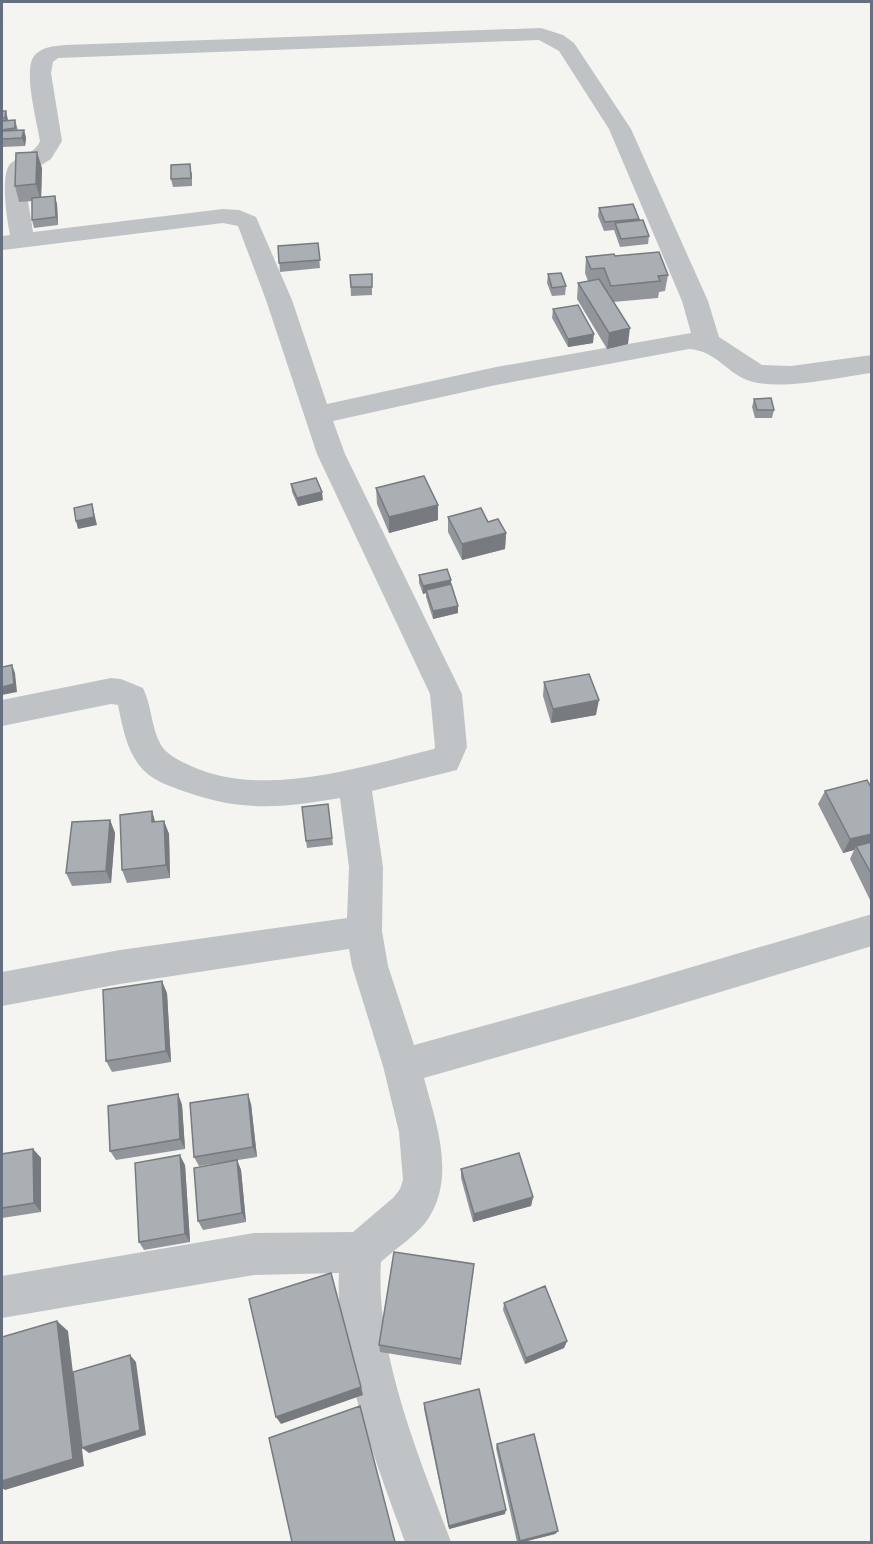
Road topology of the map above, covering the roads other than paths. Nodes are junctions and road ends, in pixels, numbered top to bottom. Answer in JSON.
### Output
{"nodes":[{"id":1,"x":12,"y":242,"type":"edge"},
{"id":2,"x":707,"y":342,"type":"junction"},
{"id":3,"x":872,"y":364,"type":"edge"},
{"id":4,"x":317,"y":415,"type":"junction"},
{"id":5,"x":2,"y":713,"type":"edge"},
{"id":6,"x":354,"y":783,"type":"junction"},
{"id":7,"x":872,"y":930,"type":"edge"},
{"id":8,"x":364,"y":931,"type":"junction"},
{"id":9,"x":2,"y":989,"type":"edge"},
{"id":10,"x":402,"y":1066,"type":"junction"},
{"id":11,"x":361,"y":1252,"type":"junction"},
{"id":12,"x":2,"y":1297,"type":"edge"},
{"id":13,"x":428,"y":1542,"type":"edge"}],
"edges":[{"from":1,"to":2,"type":"street"},
{"from":1,"to":4,"type":"street"},
{"from":2,"to":3,"type":"street"},
{"from":2,"to":4,"type":"street"},
{"from":4,"to":6,"type":"street"},
{"from":5,"to":6,"type":"street"},
{"from":6,"to":8,"type":"street"},
{"from":7,"to":10,"type":"street"},
{"from":8,"to":9,"type":"street"},
{"from":8,"to":10,"type":"street"},
{"from":10,"to":11,"type":"street"},
{"from":11,"to":12,"type":"street"},
{"from":11,"to":13,"type":"street"}]}
